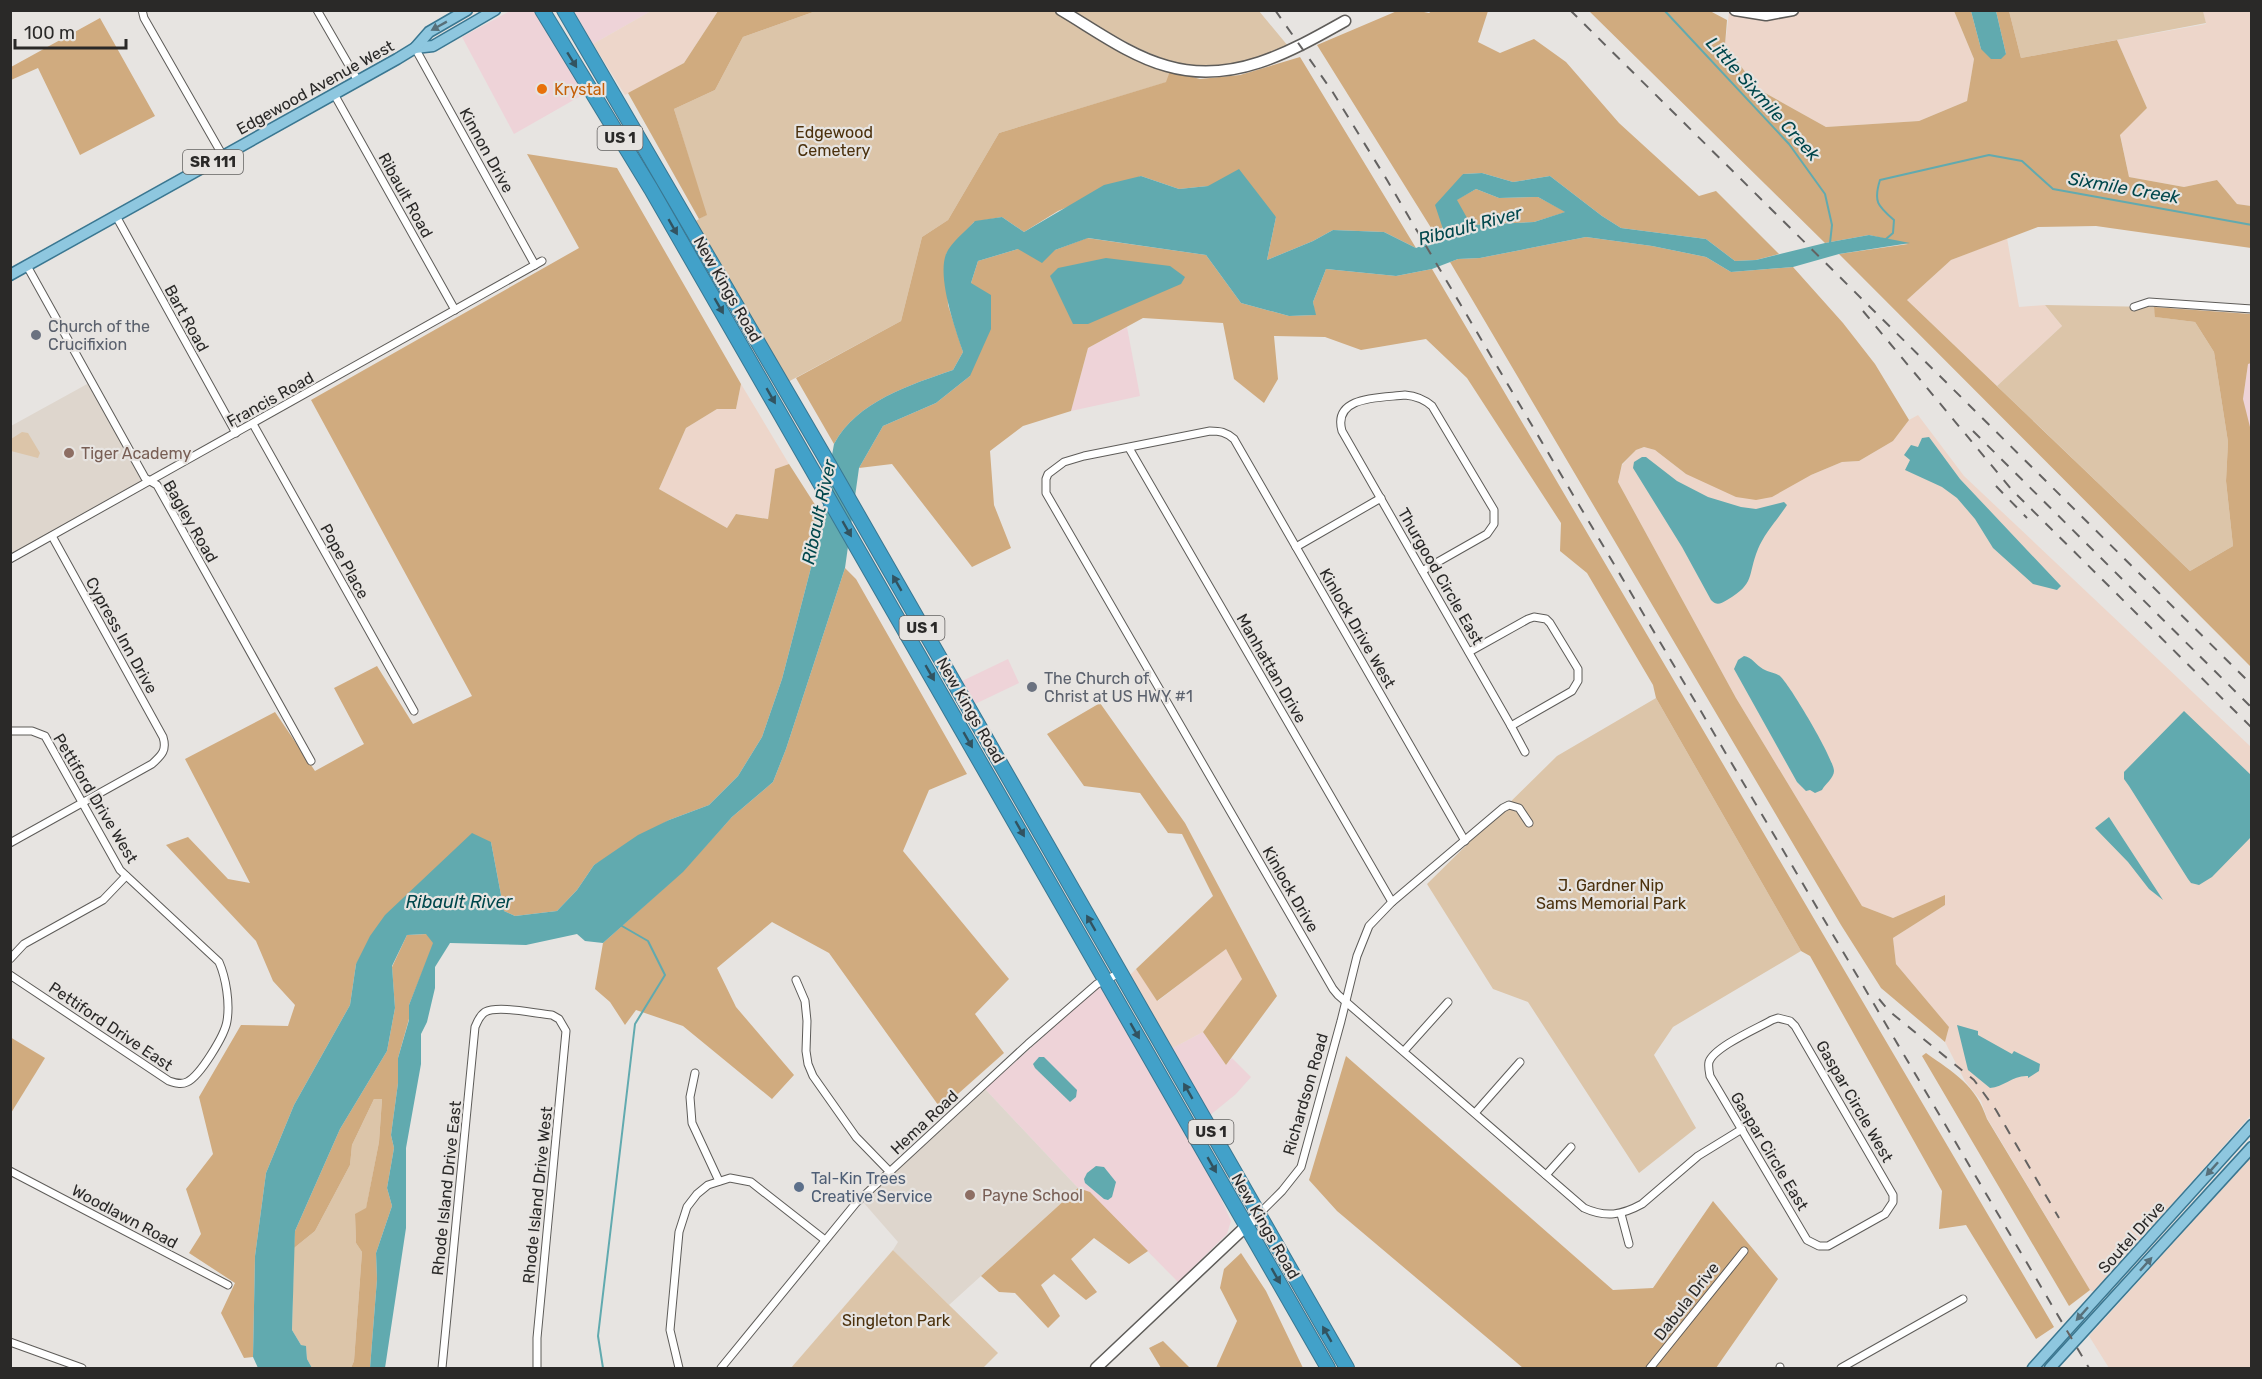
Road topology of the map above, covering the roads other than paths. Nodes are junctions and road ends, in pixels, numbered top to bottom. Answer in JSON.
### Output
{"nodes":[{"id":1,"x":141,"y":10,"type":"edge"},
{"id":2,"x":317,"y":10,"type":"edge"},
{"id":3,"x":467,"y":10,"type":"edge"},
{"id":4,"x":495,"y":10,"type":"edge"},
{"id":5,"x":542,"y":10,"type":"edge"},
{"id":6,"x":564,"y":10,"type":"edge"},
{"id":7,"x":1061,"y":10,"type":"edge"},
{"id":8,"x":1735,"y":10,"type":"edge"},
{"id":9,"x":1793,"y":10,"type":"edge"},
{"id":10,"x":1345,"y":21,"type":"dead end"},
{"id":11,"x":415,"y":48,"type":"junction"},
{"id":12,"x":358,"y":81,"type":"junction"},
{"id":13,"x":334,"y":94,"type":"junction"},
{"id":14,"x":223,"y":156,"type":"junction"},
{"id":15,"x":116,"y":216,"type":"junction"},
{"id":16,"x":539,"y":263,"type":"joint"},
{"id":17,"x":27,"y":266,"type":"junction"},
{"id":18,"x":10,"y":275,"type":"edge"},
{"id":19,"x":2134,"y":307,"type":"dead end"},
{"id":20,"x":2252,"y":309,"type":"edge"},
{"id":21,"x":455,"y":310,"type":"junction"},
{"id":22,"x":755,"y":338,"type":"junction"},
{"id":23,"x":741,"y":345,"type":"junction"},
{"id":24,"x":253,"y":424,"type":"junction"},
{"id":25,"x":236,"y":433,"type":"junction"},
{"id":26,"x":1130,"y":448,"type":"junction"},
{"id":27,"x":151,"y":481,"type":"junction"},
{"id":28,"x":1381,"y":498,"type":"junction"},
{"id":29,"x":52,"y":536,"type":"junction"},
{"id":30,"x":1296,"y":547,"type":"junction"},
{"id":31,"x":10,"y":559,"type":"edge"},
{"id":32,"x":1422,"y":571,"type":"junction"},
{"id":33,"x":1469,"y":652,"type":"junction"},
{"id":34,"x":414,"y":711,"type":"dead end"},
{"id":35,"x":1511,"y":726,"type":"junction"},
{"id":36,"x":10,"y":730,"type":"edge"},
{"id":37,"x":1525,"y":752,"type":"dead end"},
{"id":38,"x":311,"y":761,"type":"dead end"},
{"id":39,"x":1004,"y":771,"type":"junction"},
{"id":40,"x":991,"y":779,"type":"junction"},
{"id":41,"x":83,"y":802,"type":"junction"},
{"id":42,"x":1529,"y":823,"type":"dead end"},
{"id":43,"x":1465,"y":841,"type":"junction"},
{"id":44,"x":10,"y":843,"type":"edge"},
{"id":45,"x":126,"y":876,"type":"junction"},
{"id":46,"x":1392,"y":902,"type":"junction"},
{"id":47,"x":10,"y":959,"type":"edge"},
{"id":48,"x":1120,"y":973,"type":"junction"},
{"id":49,"x":10,"y":975,"type":"edge"},
{"id":50,"x":796,"y":980,"type":"dead end"},
{"id":51,"x":1106,"y":980,"type":"junction"},
{"id":52,"x":1346,"y":1001,"type":"junction"},
{"id":53,"x":1448,"y":1002,"type":"dead end"},
{"id":54,"x":1784,"y":1019,"type":"joint"},
{"id":55,"x":563,"y":1025,"type":"joint"},
{"id":56,"x":218,"y":1043,"type":"joint"},
{"id":57,"x":1404,"y":1051,"type":"junction"},
{"id":58,"x":1520,"y":1062,"type":"dead end"},
{"id":59,"x":695,"y":1072,"type":"dead end"},
{"id":60,"x":1475,"y":1113,"type":"junction"},
{"id":61,"x":2252,"y":1125,"type":"edge"},
{"id":62,"x":1742,"y":1129,"type":"junction"},
{"id":63,"x":2252,"y":1147,"type":"edge"},
{"id":64,"x":1570,"y":1148,"type":"dead end"},
{"id":65,"x":10,"y":1171,"type":"edge"},
{"id":66,"x":890,"y":1172,"type":"junction"},
{"id":67,"x":1546,"y":1175,"type":"junction"},
{"id":68,"x":719,"y":1180,"type":"junction"},
{"id":69,"x":1258,"y":1214,"type":"junction"},
{"id":70,"x":1621,"y":1214,"type":"junction"},
{"id":71,"x":1247,"y":1225,"type":"junction"},
{"id":72,"x":825,"y":1240,"type":"junction"},
{"id":73,"x":1629,"y":1244,"type":"dead end"},
{"id":74,"x":1819,"y":1246,"type":"joint"},
{"id":75,"x":1743,"y":1251,"type":"dead end"},
{"id":76,"x":228,"y":1285,"type":"dead end"},
{"id":77,"x":1963,"y":1299,"type":"dead end"},
{"id":78,"x":10,"y":1342,"type":"edge"},
{"id":79,"x":82,"y":1368,"type":"edge"},
{"id":80,"x":442,"y":1368,"type":"edge"},
{"id":81,"x":537,"y":1368,"type":"edge"},
{"id":82,"x":679,"y":1368,"type":"edge"},
{"id":83,"x":721,"y":1368,"type":"edge"},
{"id":84,"x":1096,"y":1368,"type":"edge"},
{"id":85,"x":1329,"y":1368,"type":"edge"},
{"id":86,"x":1347,"y":1368,"type":"edge"},
{"id":87,"x":1650,"y":1368,"type":"edge"},
{"id":88,"x":1841,"y":1368,"type":"edge"},
{"id":89,"x":2033,"y":1368,"type":"edge"},
{"id":90,"x":2050,"y":1368,"type":"edge"}],
"edges":[{"from":1,"to":14,"type":"street"},
{"from":2,"to":12,"type":"street"},
{"from":3,"to":11,"type":"main road","name":"Edgewood Avenue West","number":"SR 111","one_way":true},
{"from":4,"to":11,"type":"main road","name":"Edgewood Avenue West","number":"SR 111"},
{"from":5,"to":23,"type":"highway","name":"New Kings Road","number":"US 1","one_way":true},
{"from":6,"to":22,"type":"highway","name":"New Kings Road","number":"US 1"},
{"from":7,"to":10,"type":"street"},
{"from":8,"to":9,"type":"street"},
{"from":11,"to":12,"type":"main road","name":"Edgewood Avenue West","number":"SR 111"},
{"from":11,"to":16,"type":"street","name":"Kinnon Drive"},
{"from":12,"to":13,"type":"main road","name":"Edgewood Avenue West","number":"SR 111"},
{"from":13,"to":14,"type":"main road","name":"Edgewood Avenue West","number":"SR 111"},
{"from":13,"to":21,"type":"street","name":"Ribault Road"},
{"from":14,"to":15,"type":"main road","name":"Edgewood Avenue West","number":"SR 111"},
{"from":15,"to":17,"type":"main road","name":"Edgewood Avenue West","number":"SR 111"},
{"from":15,"to":25,"type":"street","name":"Bart Road"},
{"from":16,"to":21,"type":"street","name":"Francis Road"},
{"from":17,"to":18,"type":"main road","name":"Edgewood Avenue West","number":"SR 111"},
{"from":17,"to":27,"type":"street","name":"Bagley Road"},
{"from":19,"to":20,"type":"street"},
{"from":21,"to":24,"type":"street","name":"Francis Road"},
{"from":22,"to":23,"type":"street"},
{"from":39,"to":22,"type":"highway","name":"New Kings Road","number":"US 1","one_way":true},
{"from":23,"to":40,"type":"highway","name":"New Kings Road","number":"US 1","one_way":true},
{"from":24,"to":25,"type":"street","name":"Francis Road"},
{"from":24,"to":34,"type":"street","name":"Pope Place"},
{"from":25,"to":27,"type":"street","name":"Francis Road"},
{"from":26,"to":30,"type":"street","name":"Kinlock Drive West"},
{"from":26,"to":46,"type":"street","name":"Manhattan Drive"},
{"from":26,"to":52,"type":"street","name":"Kinlock Drive"},
{"from":27,"to":29,"type":"street","name":"Francis Road"},
{"from":27,"to":38,"type":"street","name":"Bagley Road"},
{"from":28,"to":30,"type":"street"},
{"from":28,"to":32,"type":"street","name":"Thurgood Circle East"},
{"from":28,"to":32,"type":"street","name":"Thurgood Circle East"},
{"from":29,"to":31,"type":"street","name":"Francis Road"},
{"from":29,"to":41,"type":"street","name":"Cypress Inn Drive"},
{"from":30,"to":43,"type":"street","name":"Kinlock Drive West"},
{"from":32,"to":33,"type":"street","name":"Thurgood Circle East"},
{"from":33,"to":35,"type":"street","name":"Thurgood Circle East"},
{"from":33,"to":35,"type":"street"},
{"from":35,"to":37,"type":"street","name":"Thurgood Circle East"},
{"from":36,"to":41,"type":"street","name":"Pettiford Drive West"},
{"from":39,"to":40,"type":"street"},
{"from":48,"to":39,"type":"highway","name":"New Kings Road","number":"US 1","one_way":true},
{"from":40,"to":51,"type":"highway","name":"New Kings Road","number":"US 1","one_way":true},
{"from":41,"to":44,"type":"street"},
{"from":41,"to":45,"type":"street","name":"Pettiford Drive West"},
{"from":42,"to":43,"type":"street","name":"Richardson Road"},
{"from":43,"to":46,"type":"street","name":"Richardson Road"},
{"from":45,"to":47,"type":"street"},
{"from":45,"to":56,"type":"street","name":"Pettiford Drive West"},
{"from":46,"to":52,"type":"street","name":"Richardson Road"},
{"from":48,"to":51,"type":"street","name":"Hema Road"},
{"from":69,"to":48,"type":"highway","name":"New Kings Road","number":"US 1","one_way":true},
{"from":49,"to":56,"type":"street","name":"Pettiford Drive East"},
{"from":50,"to":66,"type":"street"},
{"from":51,"to":66,"type":"street","name":"Hema Road"},
{"from":51,"to":71,"type":"highway","name":"New Kings Road","number":"US 1","one_way":true},
{"from":52,"to":57,"type":"street","name":"Kinlock Drive"},
{"from":52,"to":69,"type":"street","name":"Richardson Road"},
{"from":53,"to":57,"type":"street"},
{"from":54,"to":62,"type":"street","name":"Gaspar Circle East"},
{"from":54,"to":74,"type":"street","name":"Gaspar Circle West"},
{"from":55,"to":80,"type":"street","name":"Rhode Island Drive East"},
{"from":55,"to":81,"type":"street","name":"Rhode Island Drive West"},
{"from":57,"to":60,"type":"street","name":"Kinlock Drive"},
{"from":58,"to":60,"type":"street"},
{"from":59,"to":68,"type":"street"},
{"from":60,"to":67,"type":"street","name":"Kinlock Drive"},
{"from":61,"to":89,"type":"main road","name":"Soutel Drive","one_way":true},
{"from":62,"to":70,"type":"street"},
{"from":62,"to":74,"type":"street","name":"Gaspar Circle East"},
{"from":90,"to":63,"type":"main road","name":"Soutel Drive","one_way":true},
{"from":64,"to":67,"type":"street"},
{"from":65,"to":76,"type":"street","name":"Woodlawn Road"},
{"from":66,"to":72,"type":"street","name":"Hema Road"},
{"from":67,"to":70,"type":"street","name":"Kinlock Drive"},
{"from":68,"to":72,"type":"street"},
{"from":68,"to":82,"type":"street"},
{"from":69,"to":71,"type":"street","name":"Richardson Road"},
{"from":86,"to":69,"type":"highway","name":"New Kings Road","number":"US 1","one_way":true},
{"from":70,"to":73,"type":"street"},
{"from":71,"to":84,"type":"street","name":"Richardson Road"},
{"from":71,"to":85,"type":"highway","name":"New Kings Road","number":"US 1","one_way":true},
{"from":72,"to":83,"type":"street","name":"Hema Road"},
{"from":75,"to":87,"type":"street","name":"Dabula Drive"},
{"from":77,"to":88,"type":"street"},
{"from":78,"to":79,"type":"street"}]}
